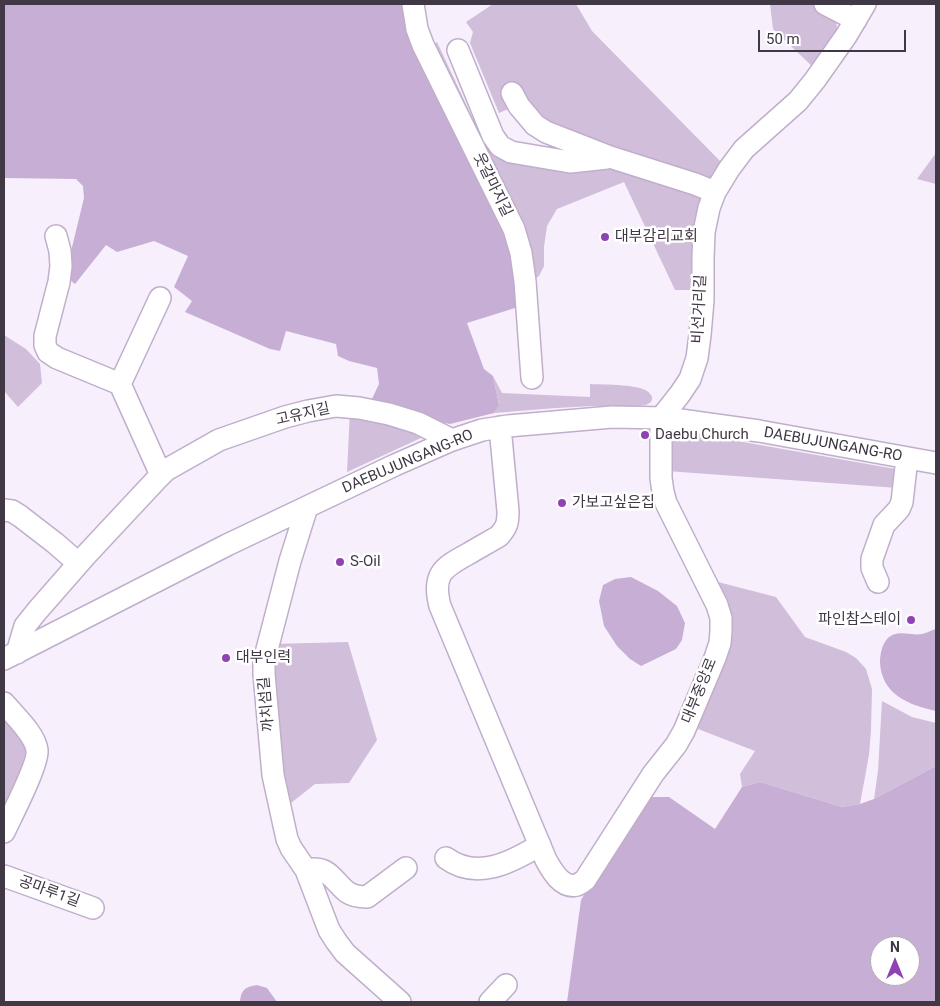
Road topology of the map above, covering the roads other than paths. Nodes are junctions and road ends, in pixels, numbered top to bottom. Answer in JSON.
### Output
{"nodes":[{"id":1,"x":413,"y":4,"type":"edge"},
{"id":2,"x":825,"y":4,"type":"edge"},
{"id":3,"x":861,"y":12,"type":"edge"},
{"id":4,"x":458,"y":50,"type":"dead end"},
{"id":5,"x":512,"y":93,"type":"dead end"},
{"id":6,"x":610,"y":157,"type":"junction"},
{"id":7,"x":715,"y":192,"type":"junction"},
{"id":8,"x":56,"y":236,"type":"dead end"},
{"id":9,"x":160,"y":298,"type":"dead end"},
{"id":10,"x":532,"y":378,"type":"dead end"},
{"id":11,"x":120,"y":384,"type":"junction"},
{"id":12,"x":661,"y":418,"type":"junction"},
{"id":13,"x":500,"y":428,"type":"junction"},
{"id":14,"x":452,"y":440,"type":"junction"},
{"id":15,"x":907,"y":458,"type":"junction"},
{"id":16,"x":936,"y":463,"type":"edge"},
{"id":17,"x":161,"y":475,"type":"junction"},
{"id":18,"x":307,"y":507,"type":"junction"},
{"id":19,"x":4,"y":510,"type":"edge"},
{"id":20,"x":78,"y":563,"type":"junction"},
{"id":21,"x":878,"y":582,"type":"dead end"},
{"id":22,"x":10,"y":656,"type":"edge"},
{"id":23,"x":4,"y":703,"type":"edge"},
{"id":24,"x":4,"y":832,"type":"edge"},
{"id":25,"x":540,"y":845,"type":"junction"},
{"id":26,"x":446,"y":858,"type":"dead end"},
{"id":27,"x":406,"y":868,"type":"dead end"},
{"id":28,"x":306,"y":870,"type":"junction"},
{"id":29,"x":4,"y":876,"type":"edge"},
{"id":30,"x":94,"y":908,"type":"dead end"},
{"id":31,"x":506,"y":985,"type":"dead end"},
{"id":32,"x":400,"y":1002,"type":"edge"},
{"id":33,"x":490,"y":1002,"type":"edge"}],
"edges":[{"from":1,"to":10,"type":"street","name":"웃갈마지길"},
{"from":2,"to":3,"type":"street","name":"비선거리길"},
{"from":3,"to":7,"type":"street","name":"비선거리길"},
{"from":4,"to":6,"type":"street"},
{"from":5,"to":6,"type":"street"},
{"from":6,"to":7,"type":"street"},
{"from":7,"to":12,"type":"street","name":"비선거리길"},
{"from":8,"to":11,"type":"street"},
{"from":9,"to":11,"type":"street"},
{"from":11,"to":17,"type":"street"},
{"from":12,"to":13,"type":"street","name":"DAEBUJUNGANG-RO"},
{"from":12,"to":15,"type":"street","name":"DAEBUJUNGANG-RO"},
{"from":12,"to":25,"type":"street","name":"대부중앙로"},
{"from":13,"to":14,"type":"street","name":"DAEBUJUNGANG-RO"},
{"from":13,"to":25,"type":"street","name":"대부중앙로"},
{"from":14,"to":17,"type":"street","name":"고유지길"},
{"from":14,"to":18,"type":"street","name":"DAEBUJUNGANG-RO"},
{"from":15,"to":16,"type":"street","name":"DAEBUJUNGANG-RO"},
{"from":15,"to":21,"type":"street"},
{"from":17,"to":20,"type":"street","name":"고유지길"},
{"from":18,"to":22,"type":"street","name":"DAEBUJUNGANG-RO"},
{"from":18,"to":28,"type":"street","name":"까치섬길"},
{"from":19,"to":20,"type":"street"},
{"from":20,"to":22,"type":"street","name":"고유지길"},
{"from":23,"to":24,"type":"street"},
{"from":25,"to":26,"type":"street"},
{"from":27,"to":28,"type":"street"},
{"from":28,"to":32,"type":"street","name":"까치섬길"},
{"from":29,"to":30,"type":"street","name":"공마루1길"},
{"from":31,"to":33,"type":"street"}]}
